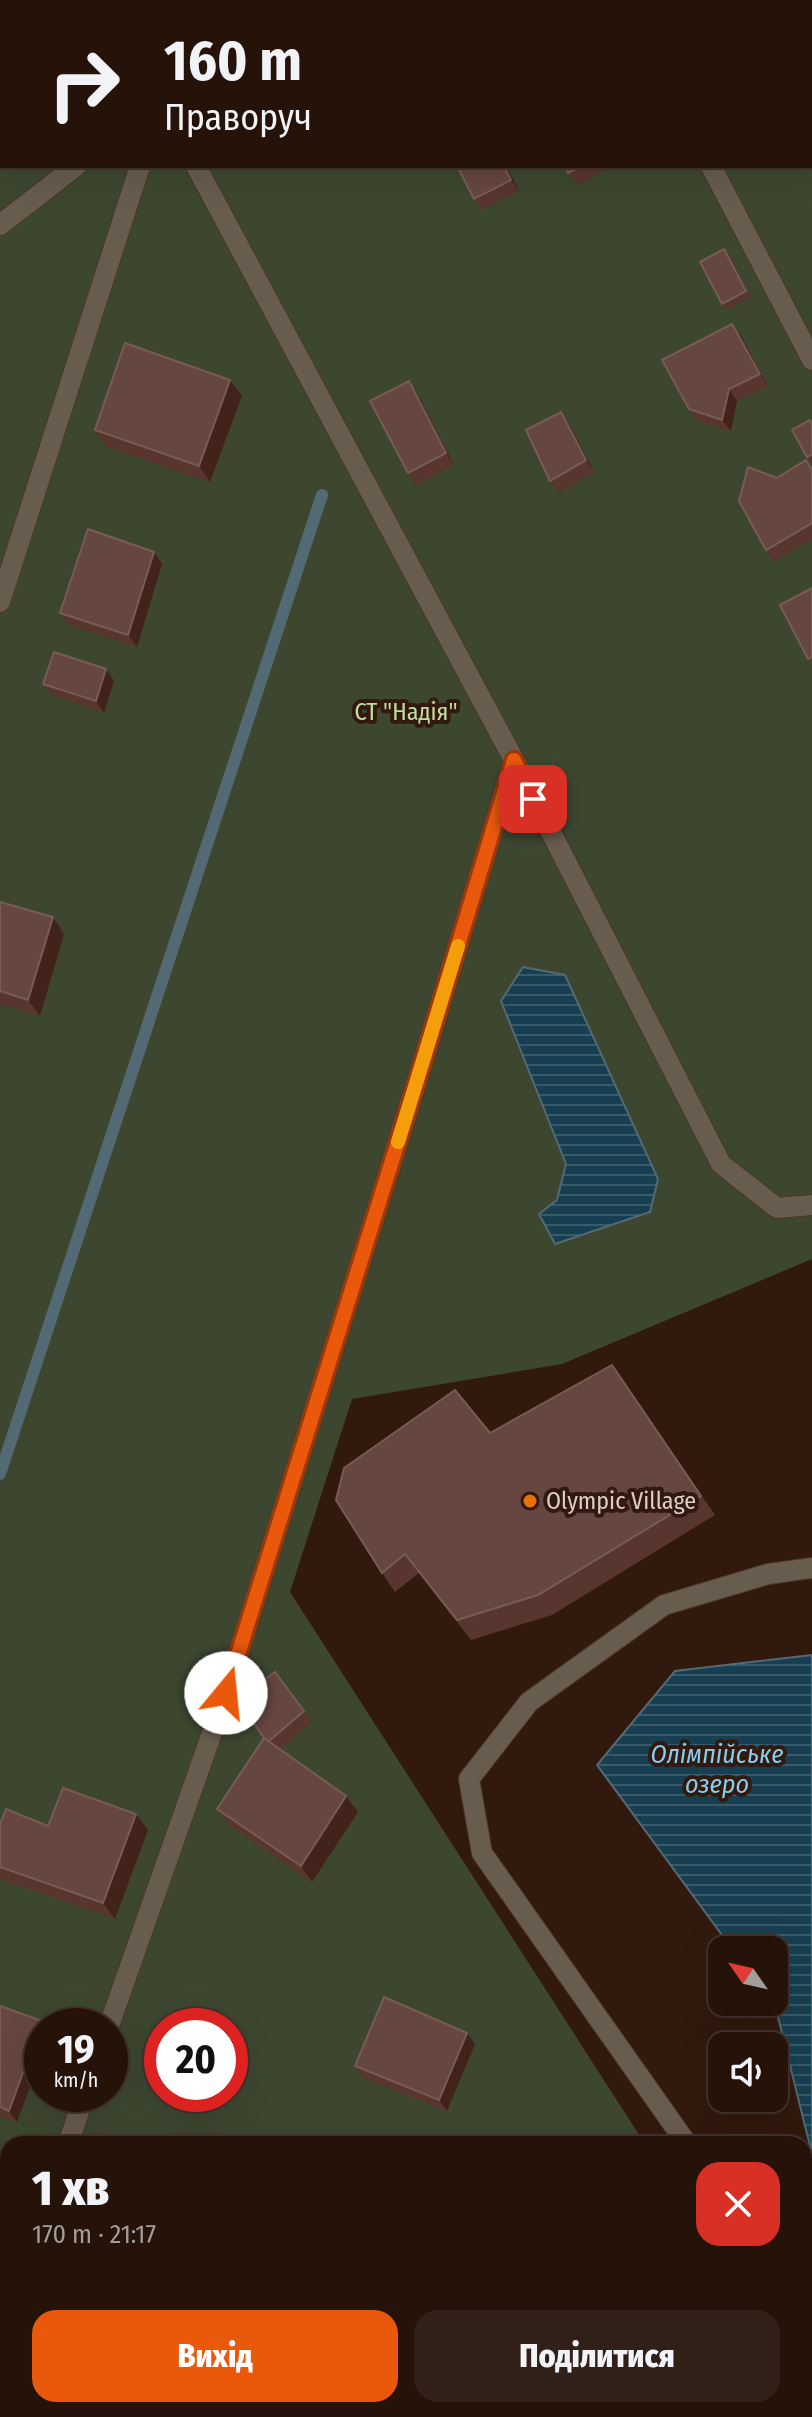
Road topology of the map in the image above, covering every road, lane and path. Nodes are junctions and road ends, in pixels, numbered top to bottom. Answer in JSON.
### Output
{"nodes":[{"id":1,"x":73,"y":168,"type":"edge"},
{"id":2,"x":139,"y":168,"type":"edge"},
{"id":3,"x":197,"y":168,"type":"edge"},
{"id":4,"x":712,"y":168,"type":"edge"},
{"id":5,"x":0,"y":225,"type":"edge"},
{"id":6,"x":812,"y":360,"type":"edge"},
{"id":7,"x":0,"y":602,"type":"edge"},
{"id":8,"x":514,"y":760,"type":"junction"},
{"id":9,"x":812,"y":1205,"type":"edge"},
{"id":10,"x":812,"y":1568,"type":"edge"},
{"id":11,"x":115,"y":2008,"type":"edge"},
{"id":12,"x":79,"y":2112,"type":"edge"},
{"id":13,"x":71,"y":2136,"type":"edge"},
{"id":14,"x":681,"y":2136,"type":"edge"}],
"edges":[{"from":1,"to":5,"type":"street"},
{"from":2,"to":7,"type":"street"},
{"from":3,"to":8,"type":"street"},
{"from":4,"to":6,"type":"street"},
{"from":8,"to":9,"type":"street"},
{"from":8,"to":11,"type":"street"},
{"from":10,"to":14,"type":"street"},
{"from":12,"to":13,"type":"street"}]}
